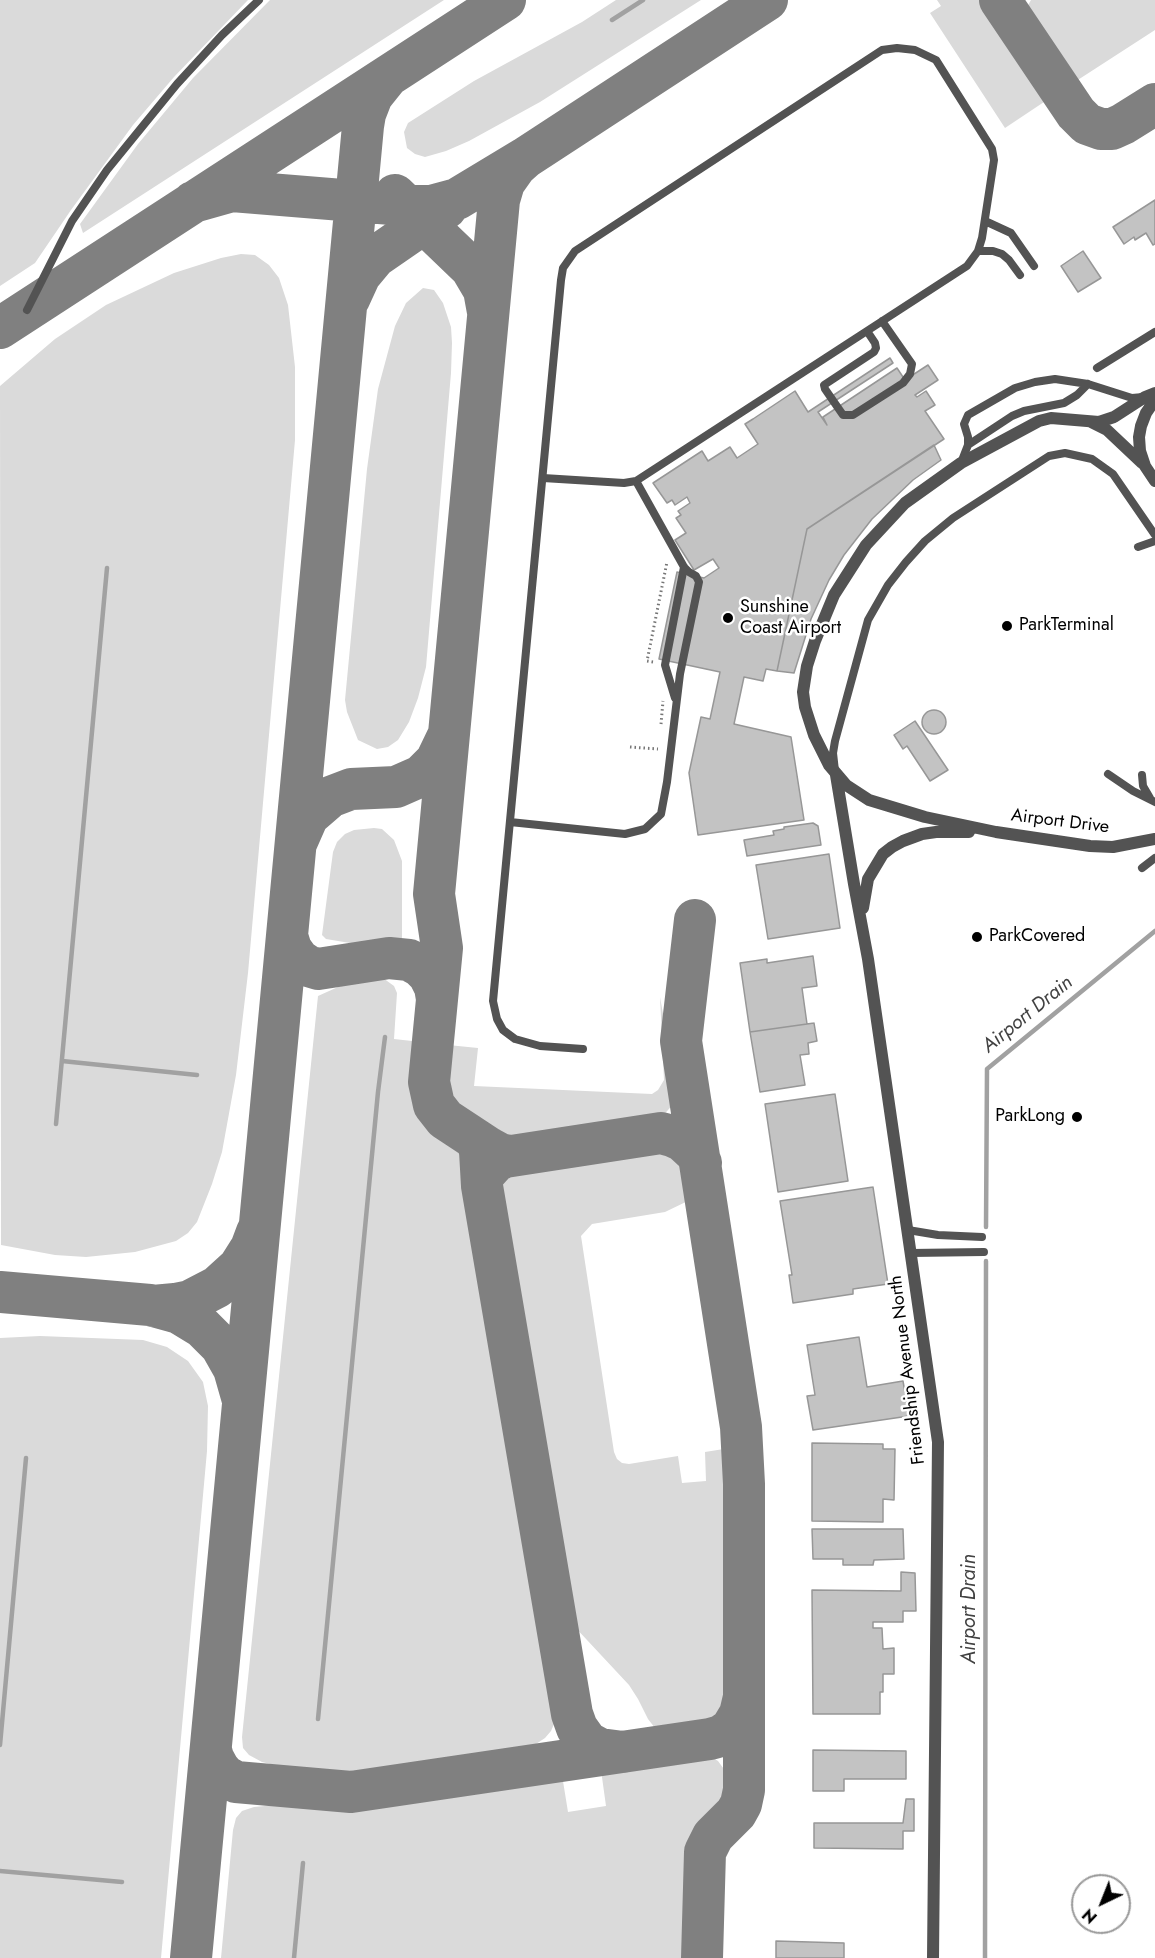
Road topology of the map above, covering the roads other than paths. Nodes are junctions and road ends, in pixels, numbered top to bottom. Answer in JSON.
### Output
{"nodes":[{"id":1,"x":259,"y":0,"type":"edge"},
{"id":2,"x":985,"y":221,"type":"junction"},
{"id":3,"x":978,"y":251,"type":"junction"},
{"id":4,"x":1034,"y":266,"type":"dead end"},
{"id":5,"x":1020,"y":275,"type":"dead end"},
{"id":6,"x":27,"y":310,"type":"dead end"},
{"id":7,"x":882,"y":321,"type":"junction"},
{"id":8,"x":867,"y":331,"type":"junction"},
{"id":9,"x":1155,"y":332,"type":"edge"},
{"id":10,"x":1097,"y":368,"type":"dead end"},
{"id":11,"x":1088,"y":384,"type":"junction"},
{"id":12,"x":1152,"y":397,"type":"edge"},
{"id":13,"x":1085,"y":420,"type":"junction"},
{"id":14,"x":968,"y":445,"type":"junction"},
{"id":15,"x":961,"y":463,"type":"junction"},
{"id":16,"x":1145,"y":466,"type":"junction"},
{"id":17,"x":543,"y":478,"type":"junction"},
{"id":18,"x":636,"y":481,"type":"junction"},
{"id":19,"x":1155,"y":481,"type":"edge"},
{"id":20,"x":1155,"y":535,"type":"edge"},
{"id":21,"x":1155,"y":541,"type":"edge"},
{"id":22,"x":1138,"y":547,"type":"dead end"},
{"id":23,"x":684,"y":567,"type":"junction"},
{"id":24,"x":676,"y":702,"type":"junction"},
{"id":25,"x":1108,"y":774,"type":"dead end"},
{"id":26,"x":836,"y":775,"type":"junction"},
{"id":27,"x":1142,"y":775,"type":"dead end"},
{"id":28,"x":1155,"y":802,"type":"edge"},
{"id":29,"x":510,"y":822,"type":"junction"},
{"id":30,"x":996,"y":832,"type":"junction"},
{"id":31,"x":1155,"y":839,"type":"edge"},
{"id":32,"x":1155,"y":858,"type":"edge"},
{"id":33,"x":1142,"y":868,"type":"dead end"},
{"id":34,"x":863,"y":924,"type":"junction"},
{"id":35,"x":583,"y":1049,"type":"dead end"},
{"id":36,"x":908,"y":1230,"type":"junction"},
{"id":37,"x":982,"y":1237,"type":"dead end"},
{"id":38,"x":984,"y":1252,"type":"dead end"},
{"id":39,"x":911,"y":1253,"type":"junction"},
{"id":40,"x":933,"y":1958,"type":"edge"}],
"edges":[{"from":1,"to":6,"type":"lane"},
{"from":2,"to":3,"type":"lane"},
{"from":2,"to":4,"type":"lane"},
{"from":2,"to":17,"type":"lane"},
{"from":3,"to":5,"type":"lane"},
{"from":3,"to":7,"type":"lane"},
{"from":7,"to":8,"type":"lane"},
{"from":7,"to":8,"type":"lane"},
{"from":8,"to":18,"type":"lane"},
{"from":9,"to":10,"type":"lane"},
{"from":11,"to":12,"type":"lane"},
{"from":11,"to":14,"type":"lane"},
{"from":11,"to":14,"type":"lane"},
{"from":12,"to":13,"type":"street"},
{"from":12,"to":16,"type":"street"},
{"from":13,"to":15,"type":"street"},
{"from":13,"to":16,"type":"street"},
{"from":14,"to":15,"type":"lane"},
{"from":15,"to":26,"type":"street"},
{"from":16,"to":19,"type":"street"},
{"from":17,"to":18,"type":"lane"},
{"from":17,"to":29,"type":"lane"},
{"from":18,"to":23,"type":"lane"},
{"from":20,"to":26,"type":"lane"},
{"from":21,"to":22,"type":"lane"},
{"from":23,"to":24,"type":"lane"},
{"from":23,"to":24,"type":"lane"},
{"from":24,"to":29,"type":"lane"},
{"from":25,"to":28,"type":"lane"},
{"from":26,"to":30,"type":"street"},
{"from":26,"to":34,"type":"street","name":"Friendship Avenue North"},
{"from":27,"to":28,"type":"lane"},
{"from":29,"to":35,"type":"lane"},
{"from":30,"to":31,"type":"street","name":"Airport Drive"},
{"from":30,"to":34,"type":"street","name":"Friendship Avenue North"},
{"from":32,"to":33,"type":"lane"},
{"from":34,"to":36,"type":"street","name":"Friendship Avenue North"},
{"from":36,"to":37,"type":"lane"},
{"from":36,"to":39,"type":"street","name":"Friendship Avenue North"},
{"from":38,"to":39,"type":"lane"},
{"from":39,"to":40,"type":"street","name":"Friendship Avenue North"}]}
